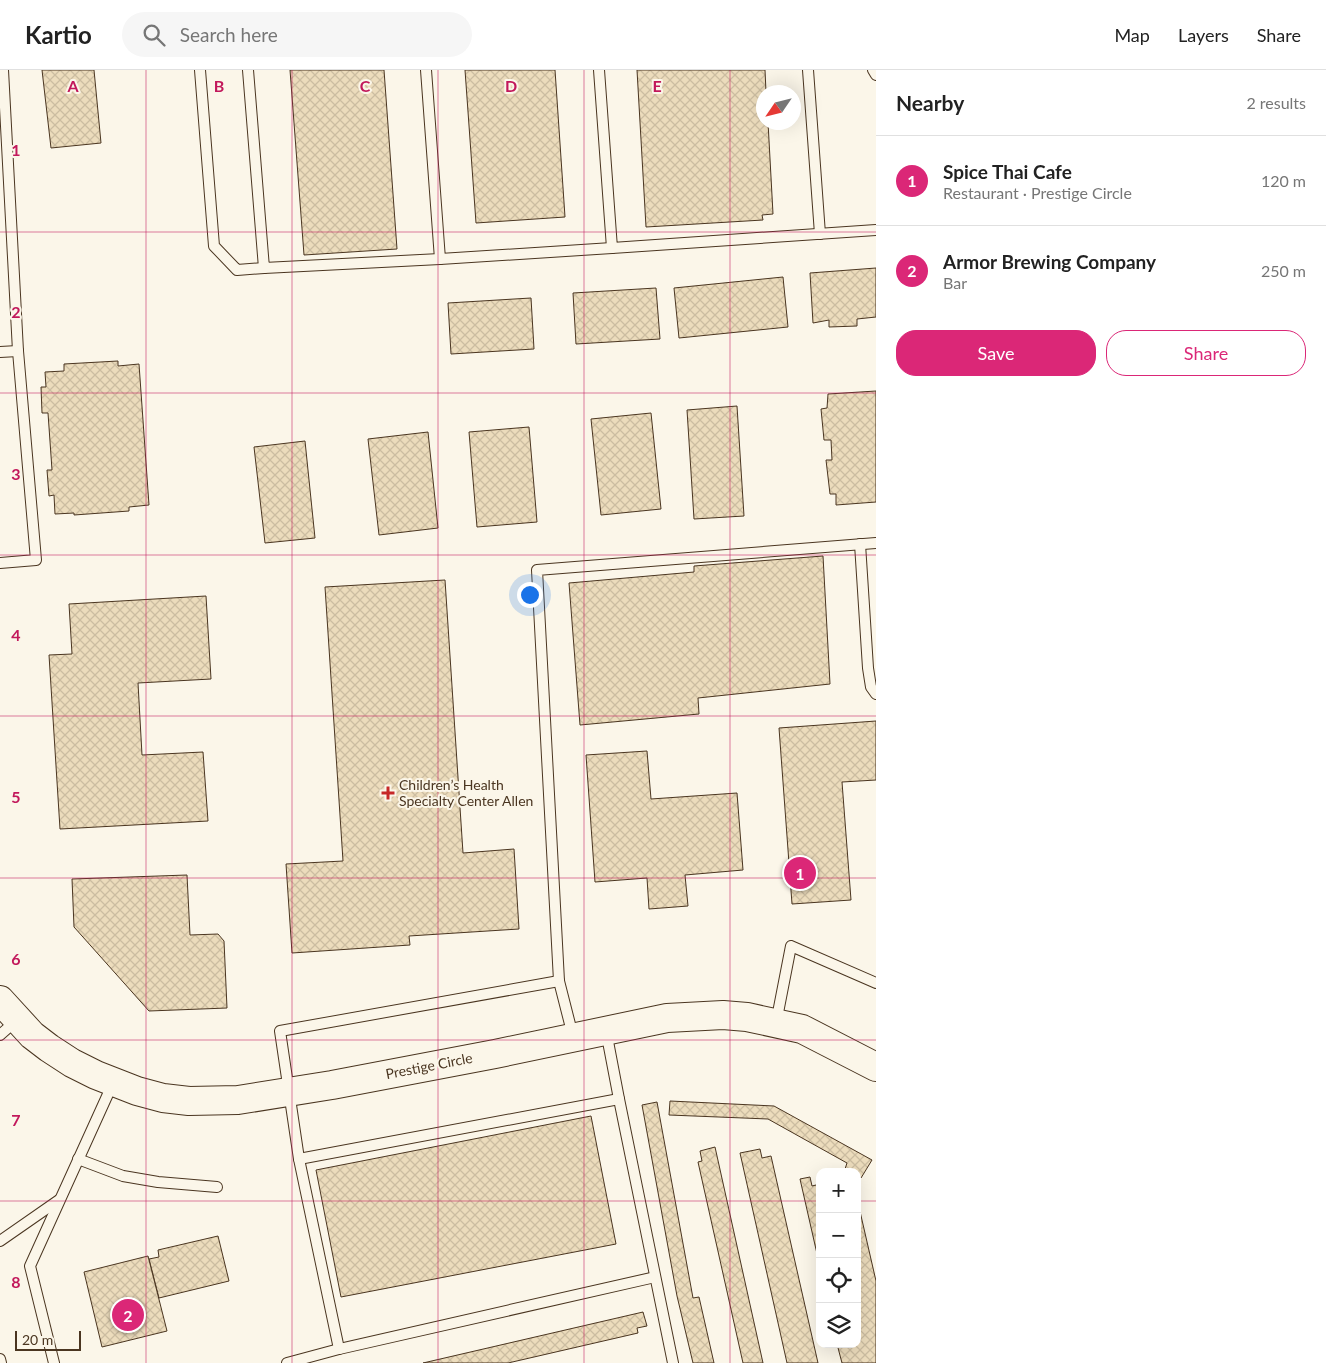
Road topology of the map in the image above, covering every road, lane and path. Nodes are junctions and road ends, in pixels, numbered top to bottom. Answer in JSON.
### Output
{"nodes":[{"id":1,"x":3,"y":70,"type":"edge"},
{"id":2,"x":200,"y":70,"type":"edge"},
{"id":3,"x":248,"y":70,"type":"edge"},
{"id":4,"x":426,"y":70,"type":"edge"},
{"id":5,"x":599,"y":70,"type":"edge"},
{"id":6,"x":808,"y":70,"type":"edge"},
{"id":7,"x":873,"y":70,"type":"edge"},
{"id":8,"x":876,"y":76,"type":"edge"},
{"id":9,"x":876,"y":230,"type":"edge"},
{"id":10,"x":820,"y":234,"type":"junction"},
{"id":11,"x":612,"y":248,"type":"junction"},
{"id":12,"x":440,"y":259,"type":"junction"},
{"id":13,"x":264,"y":268,"type":"junction"},
{"id":14,"x":18,"y":351,"type":"junction"},
{"id":15,"x":0,"y":352,"type":"edge"},
{"id":16,"x":876,"y":543,"type":"edge"},
{"id":17,"x":860,"y":544,"type":"junction"},
{"id":18,"x":0,"y":563,"type":"edge"},
{"id":19,"x":876,"y":694,"type":"edge"},
{"id":20,"x":559,"y":981,"type":"junction"},
{"id":21,"x":876,"y":983,"type":"edge"},
{"id":22,"x":6,"y":1018,"type":"edge"},
{"id":23,"x":776,"y":1023,"type":"junction"},
{"id":24,"x":606,"y":1031,"type":"junction"},
{"id":25,"x":574,"y":1038,"type":"junction"},
{"id":26,"x":876,"y":1067,"type":"edge"},
{"id":27,"x":113,"y":1082,"type":"junction"},
{"id":28,"x":288,"y":1092,"type":"junction"},
{"id":29,"x":619,"y":1100,"type":"junction"},
{"id":30,"x":78,"y":1159,"type":"junction"},
{"id":31,"x":299,"y":1159,"type":"junction"},
{"id":32,"x":217,"y":1187,"type":"dead end"},
{"id":33,"x":60,"y":1199,"type":"junction"},
{"id":34,"x":0,"y":1241,"type":"edge"},
{"id":35,"x":655,"y":1277,"type":"junction"},
{"id":36,"x":339,"y":1349,"type":"junction"},
{"id":37,"x":54,"y":1363,"type":"edge"},
{"id":38,"x":287,"y":1363,"type":"edge"},
{"id":39,"x":674,"y":1363,"type":"edge"}],
"edges":[{"from":1,"to":14,"type":"lane"},
{"from":2,"to":13,"type":"lane"},
{"from":3,"to":13,"type":"lane"},
{"from":4,"to":12,"type":"lane"},
{"from":5,"to":11,"type":"lane"},
{"from":6,"to":10,"type":"lane"},
{"from":7,"to":8,"type":"lane"},
{"from":9,"to":10,"type":"lane"},
{"from":10,"to":11,"type":"lane"},
{"from":11,"to":12,"type":"lane"},
{"from":12,"to":13,"type":"lane"},
{"from":14,"to":15,"type":"lane"},
{"from":14,"to":18,"type":"lane"},
{"from":16,"to":17,"type":"lane"},
{"from":17,"to":19,"type":"lane"},
{"from":17,"to":20,"type":"lane"},
{"from":20,"to":25,"type":"lane"},
{"from":20,"to":28,"type":"lane"},
{"from":21,"to":23,"type":"lane"},
{"from":22,"to":27,"type":"street","name":"Prestige Circle"},
{"from":23,"to":24,"type":"street","name":"Prestige Circle"},
{"from":23,"to":26,"type":"street","name":"Prestige Circle"},
{"from":24,"to":25,"type":"street","name":"Prestige Circle"},
{"from":24,"to":29,"type":"lane"},
{"from":25,"to":28,"type":"street","name":"Prestige Circle"},
{"from":27,"to":28,"type":"street","name":"Prestige Circle"},
{"from":27,"to":30,"type":"lane"},
{"from":28,"to":31,"type":"lane"},
{"from":29,"to":31,"type":"lane"},
{"from":29,"to":35,"type":"lane"},
{"from":30,"to":32,"type":"lane"},
{"from":30,"to":33,"type":"lane"},
{"from":31,"to":36,"type":"lane"},
{"from":33,"to":34,"type":"lane"},
{"from":33,"to":37,"type":"lane"},
{"from":35,"to":36,"type":"lane"},
{"from":35,"to":39,"type":"lane"},
{"from":36,"to":38,"type":"lane"}]}
